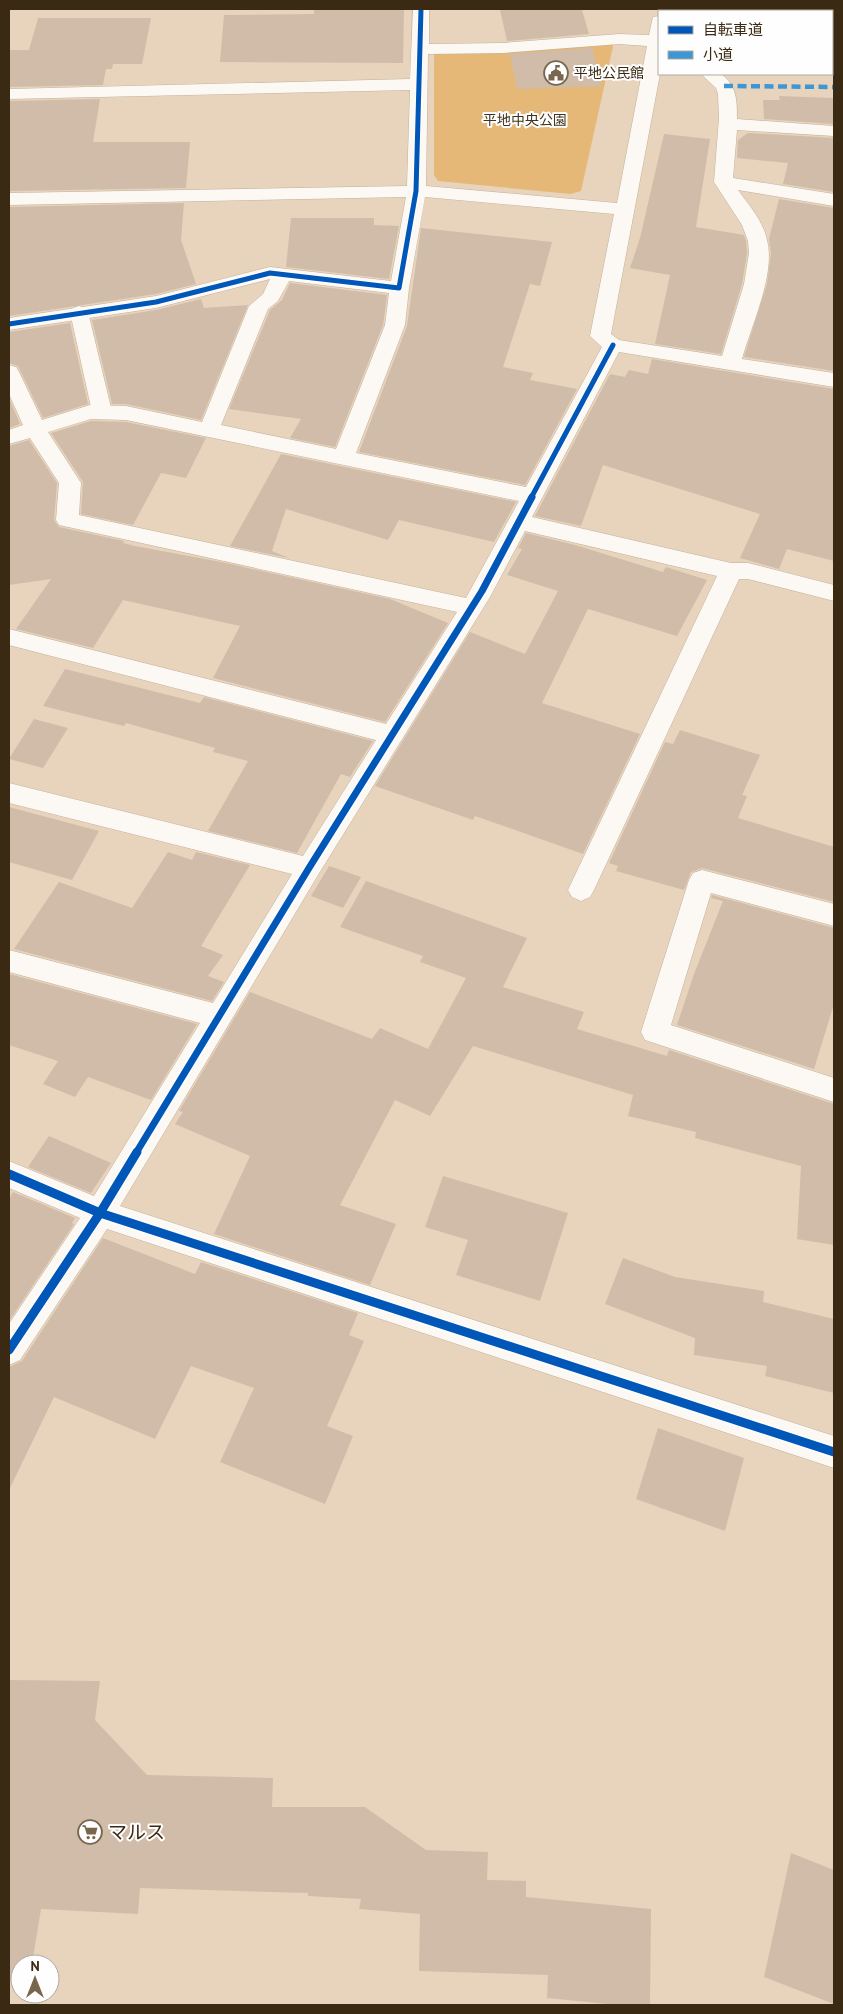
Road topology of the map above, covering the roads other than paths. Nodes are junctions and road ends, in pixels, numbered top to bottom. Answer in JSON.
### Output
{"nodes":[{"id":1,"x":421,"y":9,"type":"edge"},
{"id":2,"x":658,"y":41,"type":"edge"},
{"id":3,"x":421,"y":49,"type":"junction"},
{"id":4,"x":657,"y":62,"type":"edge"},
{"id":5,"x":711,"y":75,"type":"edge"},
{"id":6,"x":420,"y":84,"type":"junction"},
{"id":7,"x":9,"y":94,"type":"edge"},
{"id":8,"x":728,"y":124,"type":"junction"},
{"id":9,"x":834,"y":131,"type":"edge"},
{"id":10,"x":723,"y":182,"type":"junction"},
{"id":11,"x":416,"y":191,"type":"junction"},
{"id":12,"x":9,"y":199,"type":"edge"},
{"id":13,"x":834,"y":200,"type":"edge"},
{"id":14,"x":625,"y":209,"type":"junction"},
{"id":15,"x":282,"y":274,"type":"junction"},
{"id":16,"x":399,"y":288,"type":"junction"},
{"id":17,"x":79,"y":312,"type":"junction"},
{"id":18,"x":9,"y":324,"type":"edge"},
{"id":19,"x":614,"y":345,"type":"junction"},
{"id":20,"x":730,"y":363,"type":"junction"},
{"id":21,"x":9,"y":372,"type":"edge"},
{"id":22,"x":834,"y":380,"type":"edge"},
{"id":23,"x":102,"y":412,"type":"junction"},
{"id":24,"x":36,"y":430,"type":"junction"},
{"id":25,"x":209,"y":430,"type":"junction"},
{"id":26,"x":9,"y":437,"type":"edge"},
{"id":27,"x":344,"y":457,"type":"junction"},
{"id":28,"x":533,"y":496,"type":"junction"},
{"id":29,"x":519,"y":522,"type":"junction"},
{"id":30,"x":731,"y":571,"type":"junction"},
{"id":31,"x":834,"y":592,"type":"edge"},
{"id":32,"x":472,"y":607,"type":"junction"},
{"id":33,"x":9,"y":637,"type":"edge"},
{"id":34,"x":392,"y":735,"type":"junction"},
{"id":35,"x":9,"y":793,"type":"edge"},
{"id":36,"x":309,"y":868,"type":"junction"},
{"id":37,"x":581,"y":890,"type":"dead end"},
{"id":38,"x":834,"y":915,"type":"edge"},
{"id":39,"x":9,"y":961,"type":"edge"},
{"id":40,"x":218,"y":1016,"type":"junction"},
{"id":41,"x":834,"y":1090,"type":"edge"},
{"id":42,"x":9,"y":1174,"type":"edge"},
{"id":43,"x":100,"y":1213,"type":"junction"},
{"id":44,"x":9,"y":1350,"type":"edge"},
{"id":45,"x":834,"y":1452,"type":"edge"}],
"edges":[{"from":1,"to":3,"type":"street"},
{"from":2,"to":3,"type":"street"},
{"from":2,"to":4,"type":"street"},
{"from":3,"to":6,"type":"street"},
{"from":4,"to":14,"type":"street"},
{"from":5,"to":8,"type":"street"},
{"from":6,"to":7,"type":"street"},
{"from":6,"to":11,"type":"street"},
{"from":8,"to":9,"type":"street"},
{"from":8,"to":10,"type":"street"},
{"from":10,"to":13,"type":"street"},
{"from":10,"to":20,"type":"street"},
{"from":11,"to":12,"type":"street"},
{"from":11,"to":14,"type":"street"},
{"from":11,"to":16,"type":"street"},
{"from":14,"to":19,"type":"street"},
{"from":15,"to":16,"type":"street"},
{"from":15,"to":17,"type":"street"},
{"from":15,"to":25,"type":"street"},
{"from":16,"to":27,"type":"street"},
{"from":17,"to":18,"type":"street"},
{"from":17,"to":23,"type":"lane"},
{"from":19,"to":20,"type":"street"},
{"from":19,"to":28,"type":"street"},
{"from":20,"to":22,"type":"street"},
{"from":21,"to":24,"type":"street"},
{"from":23,"to":24,"type":"street"},
{"from":23,"to":25,"type":"street"},
{"from":24,"to":26,"type":"street"},
{"from":24,"to":32,"type":"street"},
{"from":25,"to":27,"type":"street"},
{"from":27,"to":28,"type":"street"},
{"from":28,"to":29,"type":"street"},
{"from":29,"to":30,"type":"street"},
{"from":29,"to":32,"type":"street"},
{"from":30,"to":31,"type":"street"},
{"from":30,"to":37,"type":"street"},
{"from":32,"to":34,"type":"street"},
{"from":33,"to":34,"type":"street"},
{"from":34,"to":36,"type":"street"},
{"from":35,"to":36,"type":"street"},
{"from":36,"to":40,"type":"street"},
{"from":38,"to":41,"type":"street"},
{"from":39,"to":40,"type":"street"},
{"from":40,"to":43,"type":"street"},
{"from":42,"to":43,"type":"street"},
{"from":43,"to":44,"type":"street"},
{"from":43,"to":45,"type":"street"}]}
